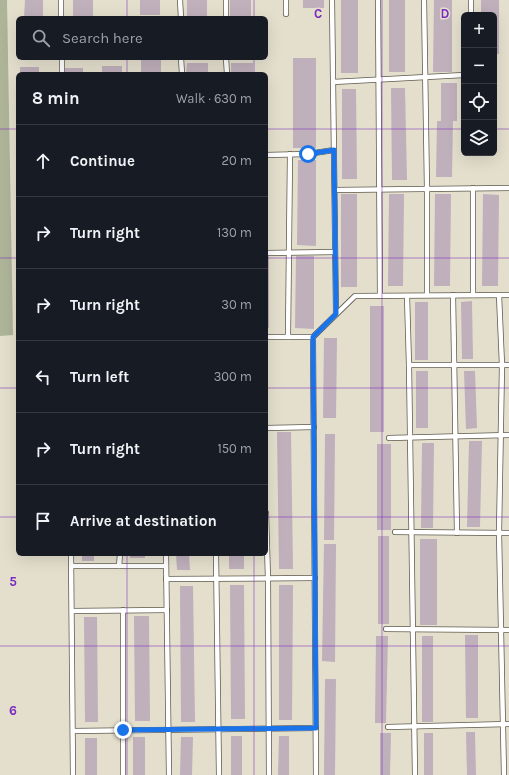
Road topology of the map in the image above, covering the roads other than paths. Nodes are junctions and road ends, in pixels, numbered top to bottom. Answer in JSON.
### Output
{"nodes":[{"id":1,"x":61,"y":0,"type":"edge"},
{"id":2,"x":180,"y":0,"type":"edge"},
{"id":3,"x":226,"y":0,"type":"edge"},
{"id":4,"x":286,"y":0,"type":"edge"},
{"id":5,"x":332,"y":0,"type":"edge"},
{"id":6,"x":378,"y":0,"type":"edge"},
{"id":7,"x":424,"y":0,"type":"edge"},
{"id":8,"x":471,"y":0,"type":"edge"},
{"id":9,"x":471,"y":12,"type":"edge"},
{"id":10,"x":286,"y":14,"type":"dead end"},
{"id":11,"x":61,"y":16,"type":"edge"},
{"id":12,"x":181,"y":16,"type":"edge"},
{"id":13,"x":226,"y":16,"type":"edge"},
{"id":14,"x":62,"y":60,"type":"edge"},
{"id":15,"x":181,"y":60,"type":"edge"},
{"id":16,"x":226,"y":60,"type":"edge"},
{"id":17,"x":62,"y":72,"type":"edge"},
{"id":18,"x":182,"y":72,"type":"edge"},
{"id":19,"x":226,"y":72,"type":"edge"},
{"id":20,"x":461,"y":75,"type":"edge"},
{"id":21,"x":425,"y":78,"type":"junction"},
{"id":22,"x":379,"y":80,"type":"junction"},
{"id":23,"x":333,"y":82,"type":"junction"},
{"id":24,"x":334,"y":150,"type":"junction"},
{"id":25,"x":290,"y":154,"type":"junction"},
{"id":26,"x":268,"y":155,"type":"edge"},
{"id":27,"x":473,"y":188,"type":"junction"},
{"id":28,"x":509,"y":188,"type":"edge"},
{"id":29,"x":380,"y":189,"type":"junction"},
{"id":30,"x":427,"y":189,"type":"junction"},
{"id":31,"x":334,"y":190,"type":"junction"},
{"id":32,"x":268,"y":252,"type":"edge"},
{"id":33,"x":289,"y":252,"type":"junction"},
{"id":34,"x":335,"y":252,"type":"junction"},
{"id":35,"x":426,"y":295,"type":"junction"},
{"id":36,"x":453,"y":295,"type":"junction"},
{"id":37,"x":473,"y":295,"type":"junction"},
{"id":38,"x":499,"y":295,"type":"junction"},
{"id":39,"x":509,"y":295,"type":"edge"},
{"id":40,"x":380,"y":296,"type":"junction"},
{"id":41,"x":407,"y":296,"type":"junction"},
{"id":42,"x":336,"y":314,"type":"junction"},
{"id":43,"x":268,"y":337,"type":"edge"},
{"id":44,"x":288,"y":337,"type":"junction"},
{"id":45,"x":313,"y":337,"type":"junction"},
{"id":46,"x":409,"y":365,"type":"junction"},
{"id":47,"x":454,"y":365,"type":"junction"},
{"id":48,"x":502,"y":365,"type":"junction"},
{"id":49,"x":509,"y":365,"type":"edge"},
{"id":50,"x":314,"y":427,"type":"junction"},
{"id":51,"x":268,"y":428,"type":"edge"},
{"id":52,"x":500,"y":435,"type":"junction"},
{"id":53,"x":509,"y":435,"type":"edge"},
{"id":54,"x":456,"y":437,"type":"junction"},
{"id":55,"x":389,"y":438,"type":"dead end"},
{"id":56,"x":410,"y":438,"type":"junction"},
{"id":57,"x":395,"y":532,"type":"dead end"},
{"id":58,"x":412,"y":533,"type":"junction"},
{"id":59,"x":457,"y":533,"type":"junction"},
{"id":60,"x":499,"y":533,"type":"junction"},
{"id":61,"x":509,"y":533,"type":"edge"},
{"id":62,"x":72,"y":556,"type":"edge"},
{"id":63,"x":120,"y":556,"type":"edge"},
{"id":64,"x":166,"y":556,"type":"edge"},
{"id":65,"x":216,"y":556,"type":"edge"},
{"id":66,"x":267,"y":556,"type":"edge"},
{"id":67,"x":72,"y":566,"type":"junction"},
{"id":68,"x":120,"y":566,"type":"junction"},
{"id":69,"x":166,"y":566,"type":"junction"},
{"id":70,"x":268,"y":578,"type":"junction"},
{"id":71,"x":315,"y":578,"type":"junction"},
{"id":72,"x":166,"y":579,"type":"junction"},
{"id":73,"x":216,"y":579,"type":"junction"},
{"id":74,"x":122,"y":610,"type":"junction"},
{"id":75,"x":167,"y":610,"type":"junction"},
{"id":76,"x":72,"y":611,"type":"junction"},
{"id":77,"x":386,"y":629,"type":"dead end"},
{"id":78,"x":413,"y":630,"type":"junction"},
{"id":79,"x":501,"y":630,"type":"junction"},
{"id":80,"x":509,"y":630,"type":"edge"},
{"id":81,"x":503,"y":724,"type":"junction"},
{"id":82,"x":509,"y":724,"type":"edge"},
{"id":83,"x":414,"y":726,"type":"junction"},
{"id":84,"x":388,"y":727,"type":"dead end"},
{"id":85,"x":268,"y":728,"type":"junction"},
{"id":86,"x":316,"y":728,"type":"junction"},
{"id":87,"x":168,"y":729,"type":"junction"},
{"id":88,"x":219,"y":729,"type":"junction"},
{"id":89,"x":123,"y":730,"type":"junction"},
{"id":90,"x":73,"y":731,"type":"junction"},
{"id":91,"x":73,"y":775,"type":"edge"},
{"id":92,"x":123,"y":775,"type":"edge"},
{"id":93,"x":169,"y":775,"type":"edge"},
{"id":94,"x":218,"y":775,"type":"edge"},
{"id":95,"x":269,"y":775,"type":"edge"},
{"id":96,"x":316,"y":775,"type":"edge"},
{"id":97,"x":415,"y":775,"type":"edge"},
{"id":98,"x":504,"y":775,"type":"edge"}],
"edges":[{"from":1,"to":11,"type":"lane"},
{"from":2,"to":12,"type":"lane"},
{"from":3,"to":13,"type":"lane"},
{"from":4,"to":10,"type":"lane"},
{"from":5,"to":23,"type":"lane"},
{"from":6,"to":22,"type":"lane"},
{"from":7,"to":21,"type":"lane"},
{"from":8,"to":9,"type":"lane"},
{"from":14,"to":17,"type":"lane"},
{"from":15,"to":18,"type":"lane"},
{"from":16,"to":19,"type":"lane"},
{"from":20,"to":21,"type":"lane"},
{"from":21,"to":22,"type":"lane"},
{"from":21,"to":30,"type":"lane"},
{"from":22,"to":23,"type":"lane"},
{"from":22,"to":29,"type":"lane"},
{"from":23,"to":24,"type":"lane"},
{"from":24,"to":25,"type":"lane"},
{"from":24,"to":31,"type":"lane"},
{"from":25,"to":26,"type":"lane"},
{"from":25,"to":33,"type":"lane"},
{"from":27,"to":28,"type":"lane"},
{"from":27,"to":30,"type":"lane"},
{"from":27,"to":37,"type":"lane"},
{"from":29,"to":30,"type":"lane"},
{"from":29,"to":31,"type":"lane"},
{"from":29,"to":40,"type":"lane"},
{"from":30,"to":35,"type":"lane"},
{"from":31,"to":34,"type":"lane"},
{"from":32,"to":33,"type":"lane"},
{"from":33,"to":34,"type":"lane"},
{"from":33,"to":44,"type":"lane"},
{"from":34,"to":42,"type":"lane"},
{"from":35,"to":36,"type":"lane"},
{"from":35,"to":41,"type":"lane"},
{"from":36,"to":37,"type":"lane"},
{"from":36,"to":47,"type":"lane"},
{"from":37,"to":38,"type":"lane"},
{"from":38,"to":39,"type":"lane"},
{"from":38,"to":48,"type":"lane"},
{"from":40,"to":41,"type":"lane"},
{"from":40,"to":42,"type":"lane"},
{"from":41,"to":46,"type":"lane"},
{"from":42,"to":45,"type":"lane"},
{"from":43,"to":44,"type":"lane"},
{"from":44,"to":45,"type":"lane"},
{"from":45,"to":50,"type":"lane"},
{"from":46,"to":47,"type":"lane"},
{"from":46,"to":56,"type":"lane"},
{"from":47,"to":48,"type":"lane"},
{"from":47,"to":54,"type":"lane"},
{"from":48,"to":49,"type":"lane"},
{"from":48,"to":52,"type":"lane"},
{"from":50,"to":51,"type":"lane"},
{"from":50,"to":71,"type":"lane"},
{"from":52,"to":53,"type":"lane"},
{"from":52,"to":54,"type":"lane"},
{"from":52,"to":60,"type":"lane"},
{"from":54,"to":56,"type":"lane"},
{"from":54,"to":59,"type":"lane"},
{"from":55,"to":56,"type":"lane"},
{"from":56,"to":58,"type":"lane"},
{"from":57,"to":58,"type":"lane"},
{"from":58,"to":59,"type":"lane"},
{"from":58,"to":78,"type":"lane"},
{"from":59,"to":60,"type":"lane"},
{"from":60,"to":61,"type":"lane"},
{"from":60,"to":79,"type":"lane"},
{"from":62,"to":67,"type":"lane"},
{"from":63,"to":68,"type":"lane"},
{"from":64,"to":69,"type":"lane"},
{"from":65,"to":73,"type":"lane"},
{"from":66,"to":70,"type":"lane"},
{"from":67,"to":68,"type":"lane"},
{"from":67,"to":76,"type":"lane"},
{"from":68,"to":69,"type":"lane"},
{"from":69,"to":72,"type":"lane"},
{"from":70,"to":71,"type":"lane"},
{"from":70,"to":73,"type":"lane"},
{"from":70,"to":85,"type":"lane"},
{"from":71,"to":86,"type":"lane"},
{"from":72,"to":73,"type":"lane"},
{"from":72,"to":75,"type":"lane"},
{"from":73,"to":88,"type":"lane"},
{"from":74,"to":75,"type":"lane"},
{"from":74,"to":76,"type":"lane"},
{"from":74,"to":89,"type":"lane"},
{"from":75,"to":87,"type":"lane"},
{"from":76,"to":90,"type":"lane"},
{"from":77,"to":78,"type":"lane"},
{"from":78,"to":79,"type":"lane"},
{"from":78,"to":83,"type":"lane"},
{"from":79,"to":80,"type":"lane"},
{"from":79,"to":81,"type":"lane"},
{"from":81,"to":82,"type":"lane"},
{"from":81,"to":83,"type":"lane"},
{"from":81,"to":98,"type":"lane"},
{"from":83,"to":84,"type":"lane"},
{"from":83,"to":97,"type":"lane"},
{"from":85,"to":86,"type":"lane"},
{"from":85,"to":88,"type":"lane"},
{"from":85,"to":95,"type":"lane"},
{"from":86,"to":96,"type":"lane"},
{"from":87,"to":88,"type":"lane"},
{"from":87,"to":89,"type":"lane"},
{"from":87,"to":93,"type":"lane"},
{"from":88,"to":94,"type":"lane"},
{"from":89,"to":90,"type":"lane"},
{"from":89,"to":92,"type":"lane"},
{"from":90,"to":91,"type":"lane"}]}
